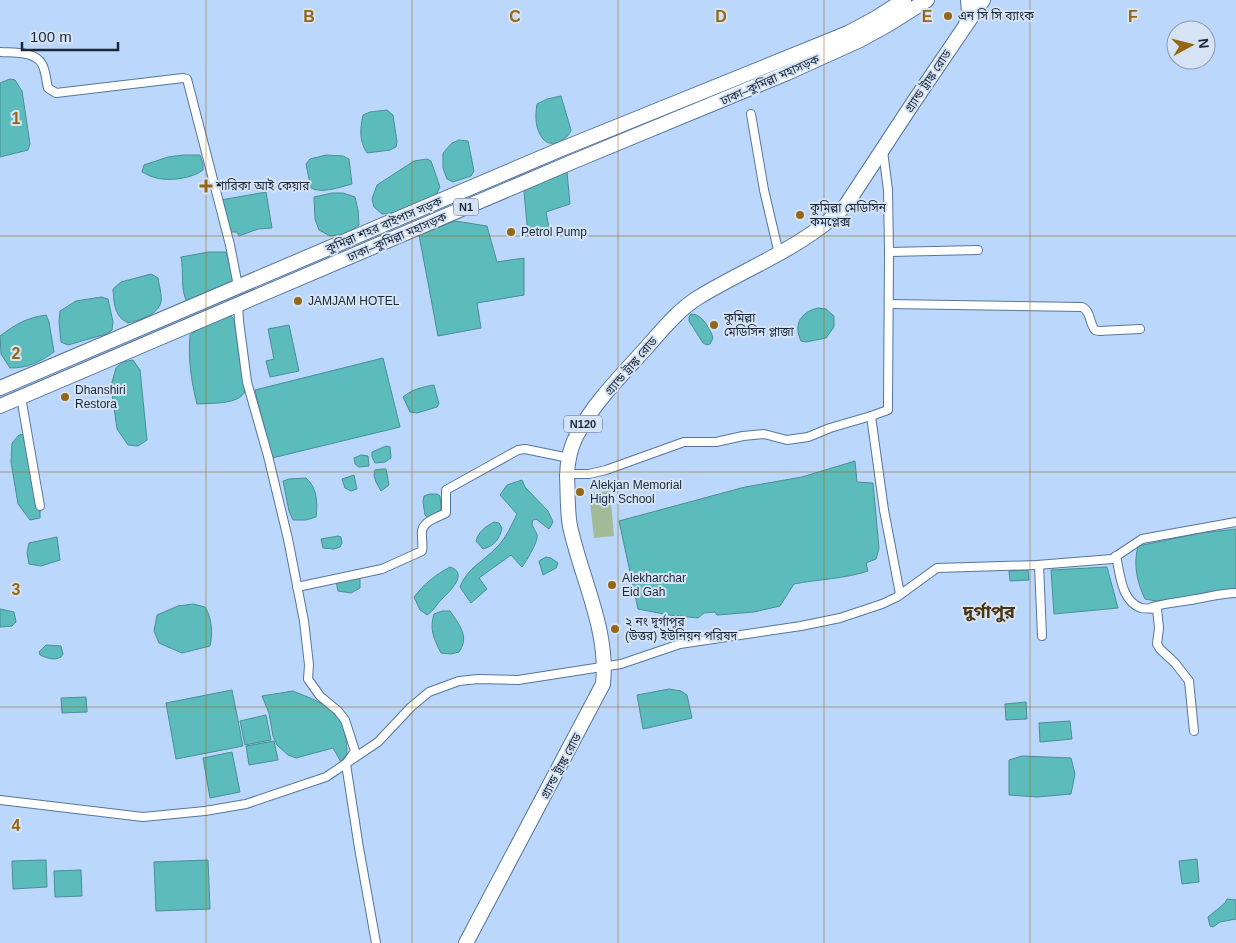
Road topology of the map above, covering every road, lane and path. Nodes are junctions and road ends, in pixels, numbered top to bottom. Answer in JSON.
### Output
{"nodes":[{"id":1,"x":904,"y":0,"type":"edge"},
{"id":2,"x":927,"y":0,"type":"edge"},
{"id":3,"x":975,"y":3,"type":"edge"},
{"id":4,"x":0,"y":52,"type":"edge"},
{"id":5,"x":752,"y":114,"type":"dead end"},
{"id":6,"x":883,"y":149,"type":"junction"},
{"id":7,"x":978,"y":250,"type":"dead end"},
{"id":8,"x":889,"y":252,"type":"junction"},
{"id":9,"x":779,"y":254,"type":"junction"},
{"id":10,"x":238,"y":286,"type":"junction"},
{"id":11,"x":238,"y":304,"type":"junction"},
{"id":12,"x":889,"y":304,"type":"junction"},
{"id":13,"x":1140,"y":330,"type":"dead end"},
{"id":14,"x":0,"y":388,"type":"edge"},
{"id":15,"x":21,"y":397,"type":"junction"},
{"id":16,"x":0,"y":406,"type":"edge"},
{"id":17,"x":871,"y":416,"type":"junction"},
{"id":18,"x":569,"y":458,"type":"junction"},
{"id":19,"x":567,"y":474,"type":"junction"},
{"id":20,"x":40,"y":506,"type":"dead end"},
{"id":21,"x":1236,"y":522,"type":"edge"},
{"id":22,"x":1116,"y":556,"type":"junction"},
{"id":23,"x":1039,"y":565,"type":"junction"},
{"id":24,"x":297,"y":587,"type":"junction"},
{"id":25,"x":1236,"y":593,"type":"edge"},
{"id":26,"x":900,"y":594,"type":"junction"},
{"id":27,"x":1150,"y":608,"type":"junction"},
{"id":28,"x":1042,"y":636,"type":"dead end"},
{"id":29,"x":605,"y":667,"type":"junction"},
{"id":30,"x":1194,"y":731,"type":"dead end"},
{"id":31,"x":346,"y":764,"type":"junction"},
{"id":32,"x":0,"y":800,"type":"edge"},
{"id":33,"x":376,"y":943,"type":"edge"},
{"id":34,"x":466,"y":943,"type":"edge"}],
"edges":[{"from":1,"to":10,"type":"highway","name":"কুমিল্লা শহর বাইপাস সড়ক","number":"N1"},
{"from":2,"to":11,"type":"highway","name":"ঢাকা–কুমিল্লা মহাসড়ক","number":"N1"},
{"from":3,"to":6,"type":"highway","name":"গ্র্যান্ড ট্রাঙ্ক রোড","number":"N120"},
{"from":4,"to":10,"type":"street"},
{"from":5,"to":9,"type":"street"},
{"from":6,"to":8,"type":"street"},
{"from":6,"to":9,"type":"highway","name":"গ্র্যান্ড ট্রাঙ্ক রোড","number":"N120"},
{"from":7,"to":8,"type":"street"},
{"from":8,"to":12,"type":"street"},
{"from":9,"to":18,"type":"highway","name":"গ্র্যান্ড ট্রাঙ্ক রোড","number":"N120"},
{"from":10,"to":14,"type":"highway","name":"কুমিল্লা শহর বাইপাস সড়ক","number":"N1"},
{"from":11,"to":15,"type":"highway","name":"ঢাকা–কুমিল্লা মহাসড়ক","number":"N1"},
{"from":11,"to":24,"type":"street"},
{"from":12,"to":13,"type":"street"},
{"from":12,"to":17,"type":"street"},
{"from":15,"to":16,"type":"highway","name":"ঢাকা–কুমিল্লা মহাসড়ক","number":"N1"},
{"from":15,"to":20,"type":"street"},
{"from":17,"to":19,"type":"street"},
{"from":17,"to":26,"type":"street"},
{"from":18,"to":19,"type":"highway","name":"গ্র্যান্ড ট্রাঙ্ক রোড","number":"N120"},
{"from":18,"to":24,"type":"street"},
{"from":19,"to":29,"type":"highway","name":"গ্র্যান্ড ট্রাঙ্ক রোড","number":"N120"},
{"from":21,"to":22,"type":"street"},
{"from":22,"to":23,"type":"street"},
{"from":22,"to":27,"type":"street"},
{"from":23,"to":26,"type":"street"},
{"from":23,"to":28,"type":"street"},
{"from":24,"to":31,"type":"street"},
{"from":25,"to":27,"type":"street"},
{"from":26,"to":29,"type":"street"},
{"from":27,"to":30,"type":"street"},
{"from":29,"to":31,"type":"street"},
{"from":29,"to":34,"type":"highway","name":"গ্র্যান্ড ট্রাঙ্ক রোড","number":"N120"},
{"from":31,"to":32,"type":"street"},
{"from":31,"to":33,"type":"street"}]}
